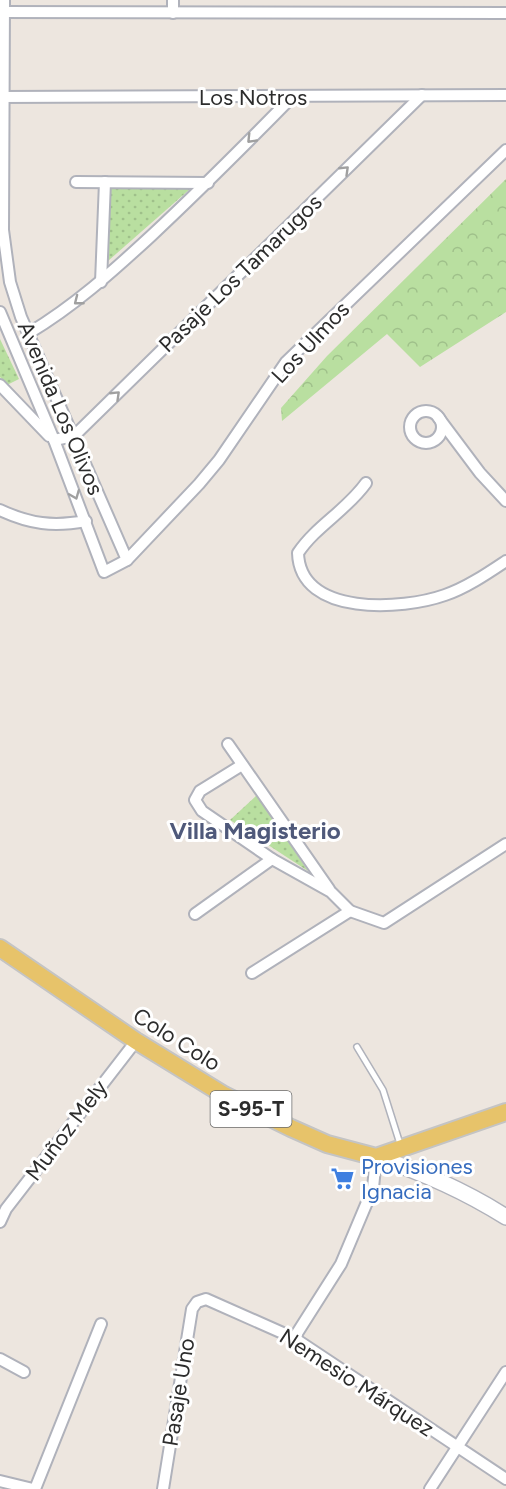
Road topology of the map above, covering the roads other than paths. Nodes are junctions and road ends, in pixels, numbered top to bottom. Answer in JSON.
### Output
{"nodes":[{"id":1,"x":4,"y":0,"type":"edge"},
{"id":2,"x":173,"y":0,"type":"edge"},
{"id":3,"x":351,"y":0,"type":"edge"},
{"id":4,"x":2,"y":12,"type":"edge"},
{"id":5,"x":173,"y":13,"type":"junction"},
{"id":6,"x":351,"y":13,"type":"junction"},
{"id":7,"x":506,"y":13,"type":"edge"},
{"id":8,"x":422,"y":95,"type":"junction"},
{"id":9,"x":506,"y":95,"type":"edge"},
{"id":10,"x":2,"y":97,"type":"edge"},
{"id":11,"x":292,"y":97,"type":"junction"},
{"id":12,"x":506,"y":150,"type":"edge"},
{"id":13,"x":76,"y":182,"type":"dead end"},
{"id":14,"x":105,"y":182,"type":"junction"},
{"id":15,"x":208,"y":183,"type":"junction"},
{"id":16,"x":101,"y":282,"type":"junction"},
{"id":17,"x":0,"y":312,"type":"edge"},
{"id":18,"x":29,"y":333,"type":"junction"},
{"id":19,"x":0,"y":385,"type":"edge"},
{"id":20,"x":438,"y":417,"type":"dead end"},
{"id":21,"x":74,"y":436,"type":"junction"},
{"id":22,"x":54,"y":440,"type":"junction"},
{"id":23,"x":366,"y":483,"type":"dead end"},
{"id":24,"x":506,"y":501,"type":"edge"},
{"id":25,"x":0,"y":510,"type":"edge"},
{"id":26,"x":86,"y":521,"type":"junction"},
{"id":27,"x":127,"y":561,"type":"junction"},
{"id":28,"x":506,"y":561,"type":"edge"},
{"id":29,"x":105,"y":572,"type":"joint"},
{"id":30,"x":228,"y":744,"type":"dead end"},
{"id":31,"x":242,"y":765,"type":"junction"},
{"id":32,"x":506,"y":844,"type":"edge"},
{"id":33,"x":272,"y":859,"type":"junction"},
{"id":34,"x":331,"y":892,"type":"junction"},
{"id":35,"x":350,"y":911,"type":"junction"},
{"id":36,"x":195,"y":914,"type":"dead end"},
{"id":37,"x":0,"y":948,"type":"edge"},
{"id":38,"x":252,"y":974,"type":"dead end"},
{"id":39,"x":136,"y":1041,"type":"junction"},
{"id":40,"x":357,"y":1047,"type":"dead end"},
{"id":41,"x":506,"y":1112,"type":"edge"},
{"id":42,"x":402,"y":1149,"type":"junction"},
{"id":43,"x":376,"y":1157,"type":"junction"},
{"id":44,"x":3,"y":1207,"type":"edge"},
{"id":45,"x":506,"y":1217,"type":"edge"},
{"id":46,"x":0,"y":1222,"type":"edge"},
{"id":47,"x":202,"y":1300,"type":"joint"},
{"id":48,"x":101,"y":1324,"type":"dead end"},
{"id":49,"x":294,"y":1338,"type":"junction"},
{"id":50,"x":0,"y":1359,"type":"edge"},
{"id":51,"x":24,"y":1372,"type":"dead end"},
{"id":52,"x":506,"y":1372,"type":"edge"},
{"id":53,"x":457,"y":1448,"type":"junction"},
{"id":54,"x":506,"y":1479,"type":"edge"},
{"id":55,"x":0,"y":1481,"type":"edge"},
{"id":56,"x":34,"y":1489,"type":"edge"},
{"id":57,"x":163,"y":1489,"type":"edge"},
{"id":58,"x":430,"y":1489,"type":"edge"}],
"edges":[{"from":1,"to":4,"type":"street","name":"Avenida Los Olivos"},
{"from":2,"to":5,"type":"street"},
{"from":3,"to":6,"type":"street"},
{"from":4,"to":5,"type":"street"},
{"from":4,"to":10,"type":"street","name":"Avenida Los Olivos"},
{"from":5,"to":6,"type":"street"},
{"from":6,"to":7,"type":"street"},
{"from":8,"to":9,"type":"street","name":"Los Notros"},
{"from":8,"to":11,"type":"street","name":"Los Notros"},
{"from":21,"to":8,"type":"street","name":"Pasaje Los Tamarugos","one_way":true},
{"from":10,"to":11,"type":"street","name":"Los Notros"},
{"from":10,"to":18,"type":"street","name":"Avenida Los Olivos"},
{"from":11,"to":15,"type":"street","one_way":true},
{"from":12,"to":27,"type":"street","name":"Los Ulmos"},
{"from":13,"to":14,"type":"street"},
{"from":14,"to":15,"type":"street"},
{"from":14,"to":16,"type":"street"},
{"from":15,"to":16,"type":"street"},
{"from":16,"to":18,"type":"street","one_way":true},
{"from":17,"to":22,"type":"street","name":"Avenida Los Olivos"},
{"from":18,"to":21,"type":"street","name":"Avenida Los Olivos"},
{"from":19,"to":22,"type":"street"},
{"from":20,"to":24,"type":"street"},
{"from":21,"to":22,"type":"street"},
{"from":21,"to":27,"type":"street","name":"Avenida Los Olivos"},
{"from":22,"to":26,"type":"street","name":"Avenida Los Olivos","one_way":true},
{"from":23,"to":28,"type":"street"},
{"from":25,"to":26,"type":"street"},
{"from":26,"to":29,"type":"street","name":"Avenida Los Olivos"},
{"from":27,"to":29,"type":"street","name":"Los Ulmos"},
{"from":30,"to":31,"type":"street"},
{"from":31,"to":33,"type":"street"},
{"from":31,"to":34,"type":"street"},
{"from":32,"to":35,"type":"street"},
{"from":33,"to":34,"type":"street"},
{"from":33,"to":36,"type":"street"},
{"from":34,"to":35,"type":"street"},
{"from":35,"to":38,"type":"street"},
{"from":37,"to":39,"type":"main road","name":"Colo Colo","number":"S-95-T"},
{"from":39,"to":43,"type":"main road","name":"Colo Colo","number":"S-95-T"},
{"from":39,"to":44,"type":"street","name":"Muñoz Mely"},
{"from":40,"to":42,"type":"lane"},
{"from":41,"to":42,"type":"main road"},
{"from":42,"to":43,"type":"main road"},
{"from":43,"to":45,"type":"main road","name":"Colo Colo"},
{"from":43,"to":49,"type":"street"},
{"from":44,"to":46,"type":"street","name":"Muñoz Mely"},
{"from":47,"to":49,"type":"street","name":"Nemesio Márquez"},
{"from":47,"to":57,"type":"street","name":"Pasaje Uno"},
{"from":48,"to":56,"type":"street"},
{"from":49,"to":53,"type":"street","name":"Nemesio Márquez"},
{"from":50,"to":51,"type":"street"},
{"from":52,"to":53,"type":"street"},
{"from":53,"to":54,"type":"street","name":"Nemesio Márquez"},
{"from":53,"to":58,"type":"street"},
{"from":55,"to":56,"type":"street"}]}
